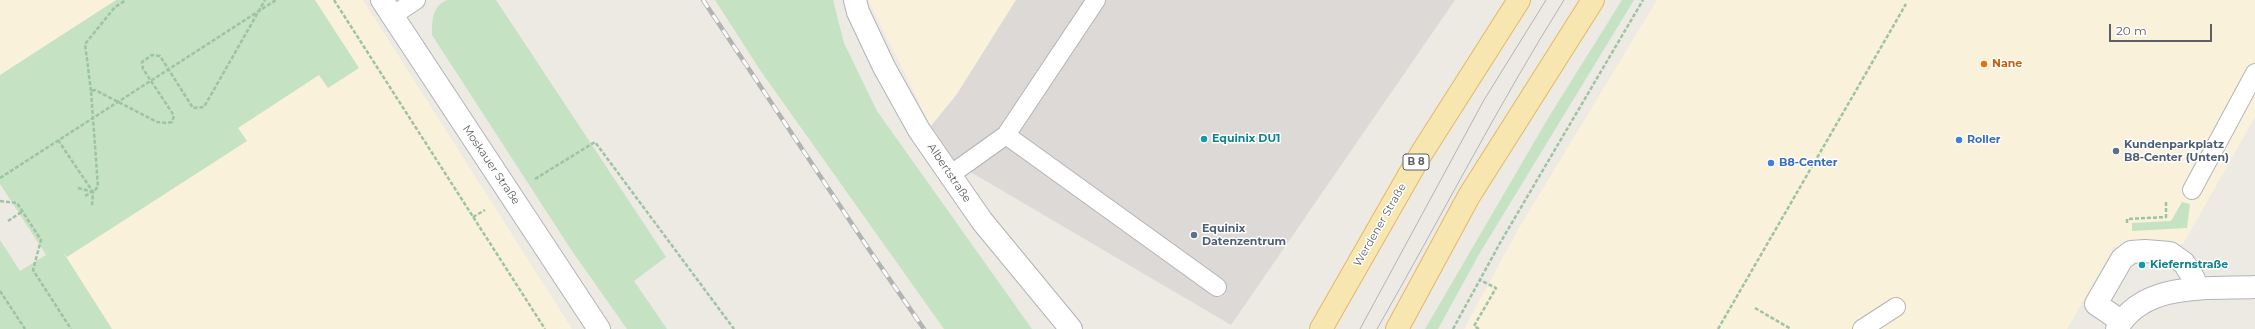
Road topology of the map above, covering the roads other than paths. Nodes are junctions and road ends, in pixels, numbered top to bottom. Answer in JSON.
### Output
{"nodes":[{"id":1,"x":416,"y":0,"type":"edge"},
{"id":2,"x":855,"y":0,"type":"edge"},
{"id":3,"x":1096,"y":0,"type":"edge"},
{"id":4,"x":1519,"y":0,"type":"edge"},
{"id":5,"x":1593,"y":0,"type":"edge"},
{"id":6,"x":387,"y":8,"type":"edge"},
{"id":7,"x":2255,"y":73,"type":"edge"},
{"id":8,"x":1006,"y":135,"type":"junction"},
{"id":9,"x":950,"y":175,"type":"junction"},
{"id":10,"x":2192,"y":190,"type":"dead end"},
{"id":11,"x":1217,"y":287,"type":"dead end"},
{"id":12,"x":2255,"y":287,"type":"edge"},
{"id":13,"x":2194,"y":289,"type":"junction"},
{"id":14,"x":1896,"y":307,"type":"dead end"},
{"id":15,"x":2119,"y":325,"type":"edge"},
{"id":16,"x":600,"y":329,"type":"edge"},
{"id":17,"x":1071,"y":329,"type":"edge"},
{"id":18,"x":1321,"y":329,"type":"edge"},
{"id":19,"x":1397,"y":329,"type":"edge"},
{"id":20,"x":1862,"y":329,"type":"edge"}],
"edges":[{"from":1,"to":6,"type":"lane"},
{"from":2,"to":9,"type":"street","name":"Albertstraße"},
{"from":3,"to":8,"type":"lane"},
{"from":4,"to":18,"type":"main road","name":"Werdener Straße","number":"B 8"},
{"from":5,"to":19,"type":"main road"},
{"from":6,"to":16,"type":"street","name":"Moskauer Straße"},
{"from":7,"to":10,"type":"lane"},
{"from":8,"to":9,"type":"lane"},
{"from":8,"to":11,"type":"lane"},
{"from":9,"to":17,"type":"street","name":"Albertstraße"},
{"from":12,"to":13,"type":"street"},
{"from":13,"to":15,"type":"street"},
{"from":13,"to":15,"type":"street"},
{"from":14,"to":20,"type":"lane"}]}
